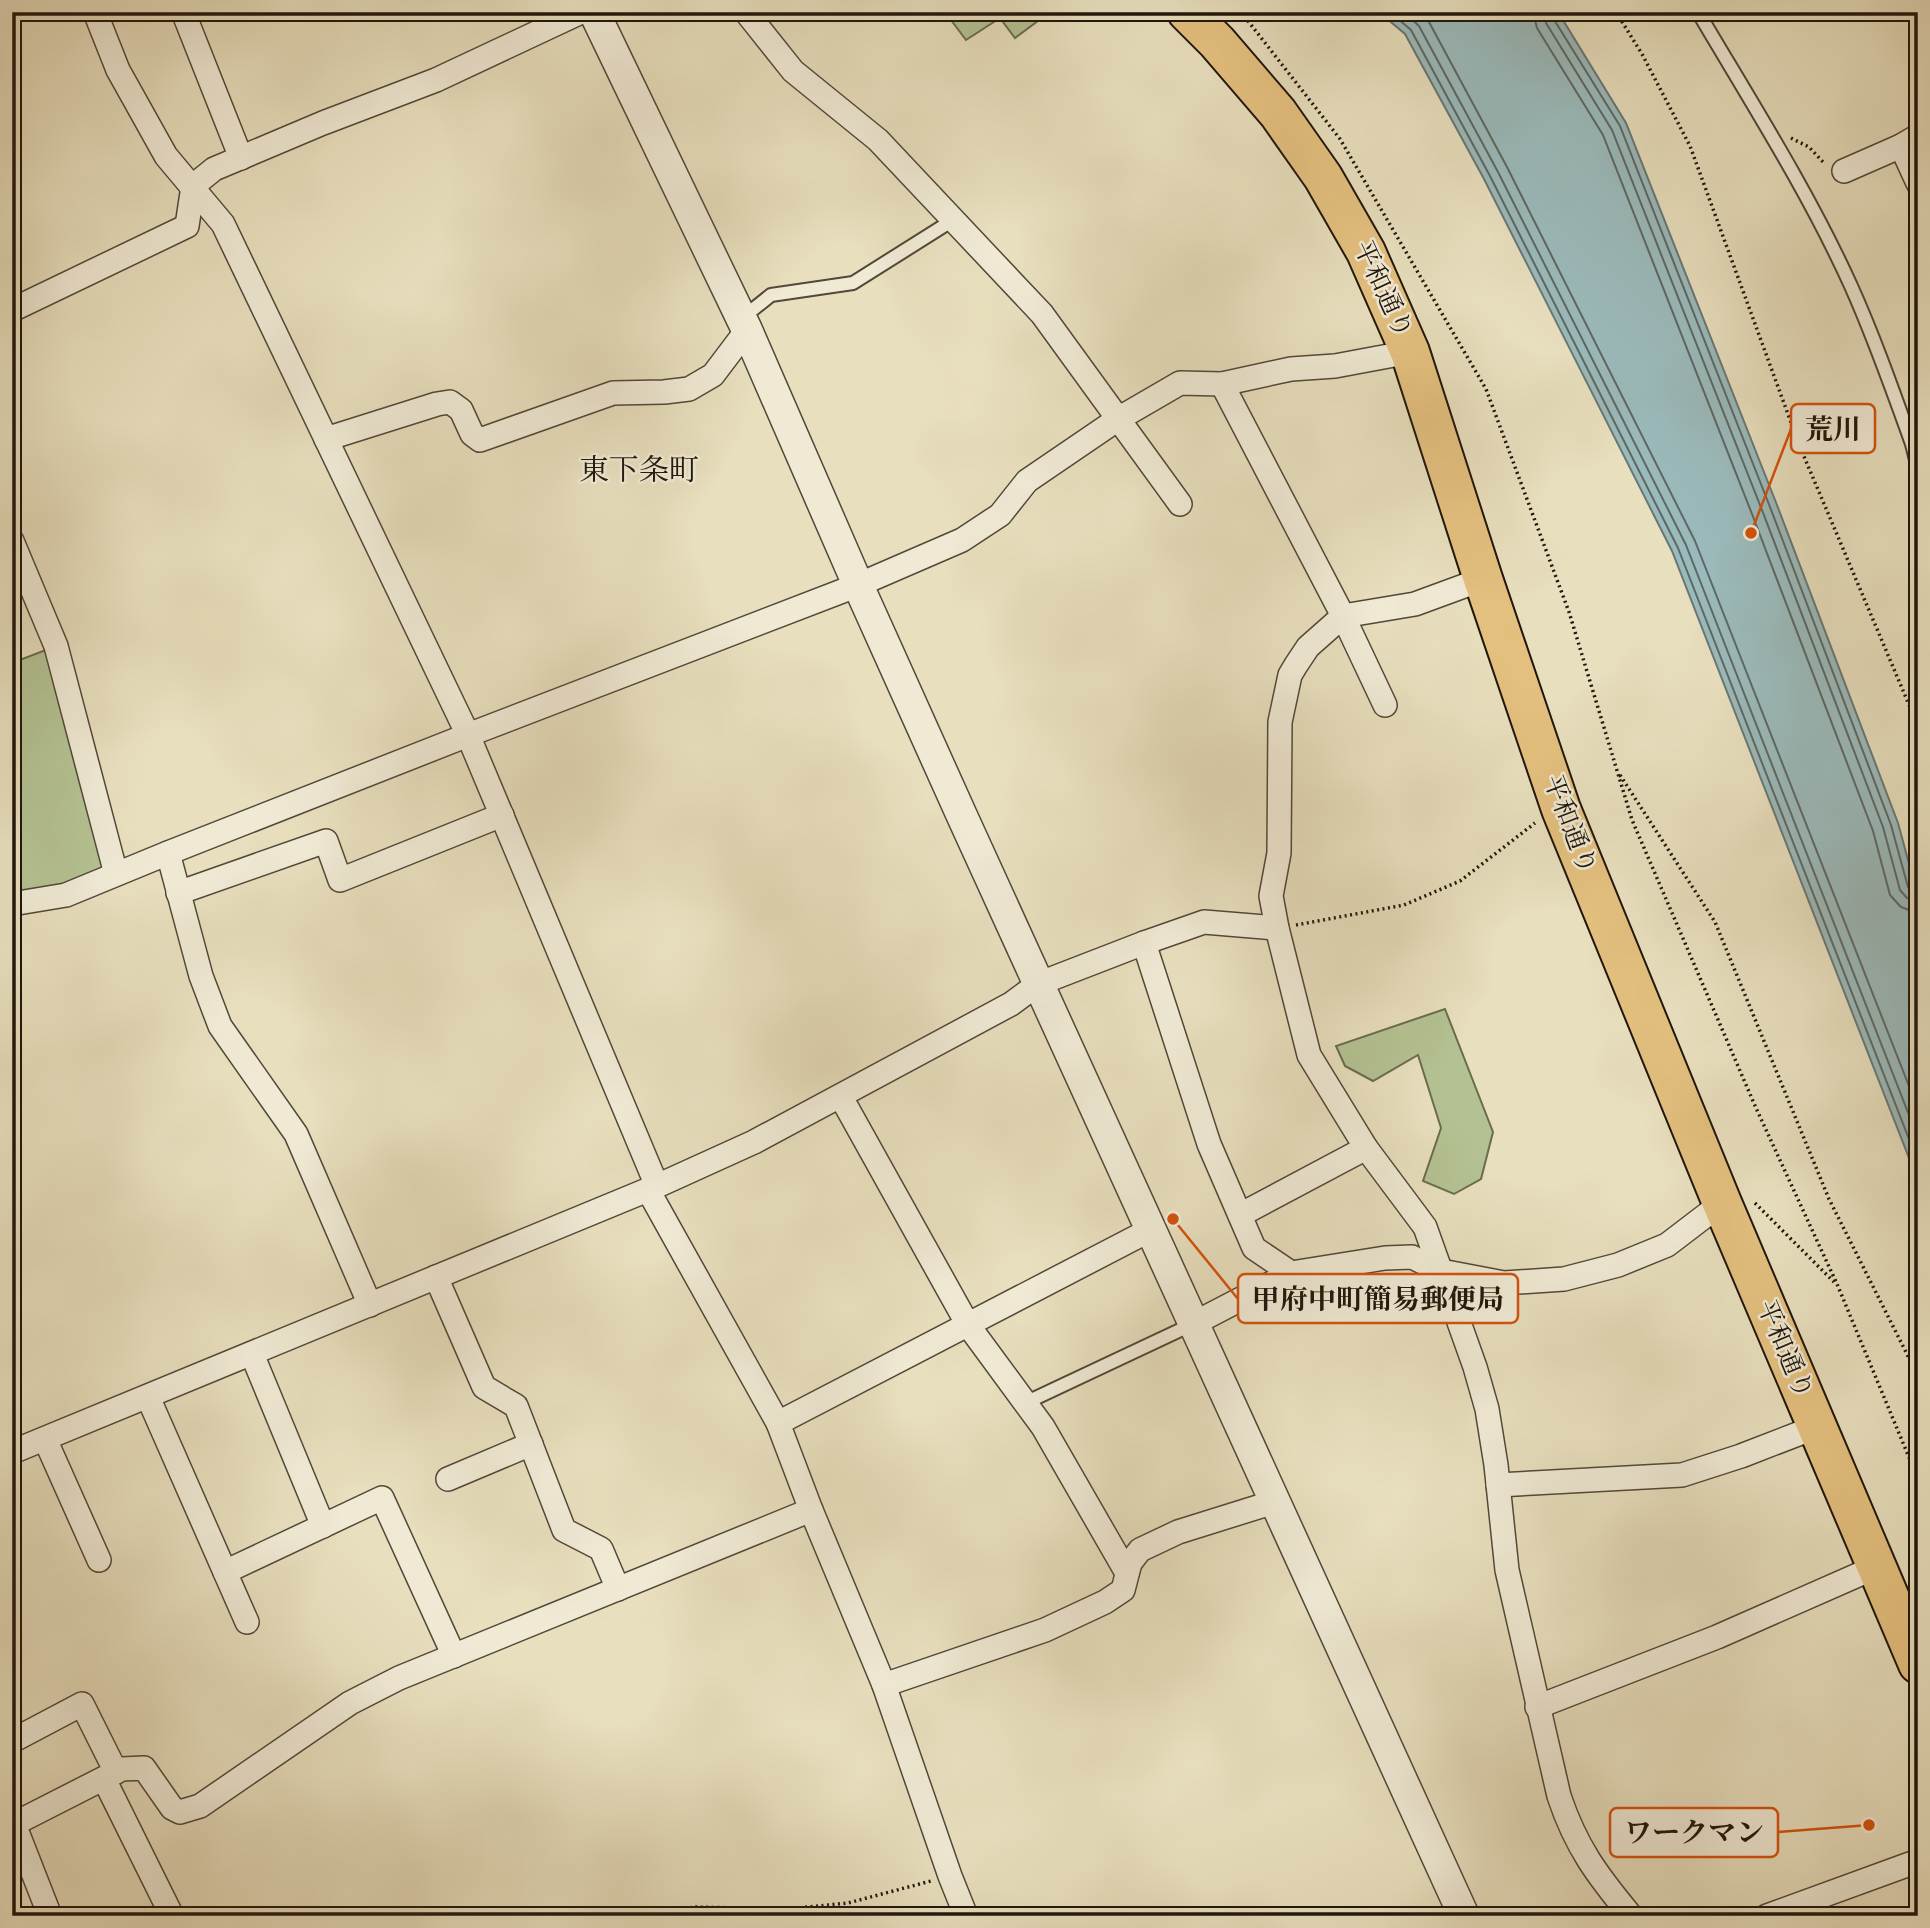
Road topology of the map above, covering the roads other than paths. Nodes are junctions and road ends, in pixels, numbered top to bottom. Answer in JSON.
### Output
{"nodes":[{"id":1,"x":95,"y":12,"type":"edge"},
{"id":2,"x":582,"y":12,"type":"edge"},
{"id":3,"x":594,"y":12,"type":"edge"},
{"id":4,"x":746,"y":12,"type":"edge"},
{"id":5,"x":1187,"y":12,"type":"edge"},
{"id":6,"x":1698,"y":12,"type":"edge"},
{"id":7,"x":184,"y":14,"type":"edge"},
{"id":8,"x":1909,"y":141,"type":"edge"},
{"id":9,"x":241,"y":158,"type":"junction"},
{"id":10,"x":1844,"y":171,"type":"road end"},
{"id":11,"x":1918,"y":183,"type":"edge"},
{"id":12,"x":193,"y":186,"type":"junction"},
{"id":13,"x":953,"y":220,"type":"junction"},
{"id":14,"x":12,"y":310,"type":"edge"},
{"id":15,"x":744,"y":325,"type":"junction"},
{"id":16,"x":1410,"y":352,"type":"junction"},
{"id":17,"x":1223,"y":384,"type":"junction"},
{"id":18,"x":1118,"y":419,"type":"junction"},
{"id":19,"x":326,"y":439,"type":"junction"},
{"id":20,"x":1918,"y":468,"type":"edge"},
{"id":21,"x":1180,"y":504,"type":"dead end"},
{"id":22,"x":12,"y":541,"type":"edge"},
{"id":23,"x":1483,"y":579,"type":"junction"},
{"id":24,"x":858,"y":585,"type":"junction"},
{"id":25,"x":1343,"y":616,"type":"junction"},
{"id":26,"x":1385,"y":705,"type":"dead end"},
{"id":27,"x":468,"y":735,"type":"junction"},
{"id":28,"x":502,"y":816,"type":"junction"},
{"id":29,"x":168,"y":853,"type":"junction"},
{"id":30,"x":116,"y":874,"type":"junction"},
{"id":31,"x":178,"y":893,"type":"junction"},
{"id":32,"x":12,"y":904,"type":"edge"},
{"id":33,"x":1277,"y":928,"type":"junction"},
{"id":34,"x":1144,"y":943,"type":"junction"},
{"id":35,"x":1038,"y":984,"type":"junction"},
{"id":36,"x":841,"y":1097,"type":"junction"},
{"id":37,"x":1366,"y":1148,"type":"junction"},
{"id":38,"x":652,"y":1188,"type":"junction"},
{"id":39,"x":1721,"y":1203,"type":"junction"},
{"id":40,"x":1240,"y":1215,"type":"junction"},
{"id":41,"x":1150,"y":1230,"type":"junction"},
{"id":42,"x":1441,"y":1271,"type":"junction"},
{"id":43,"x":1291,"y":1273,"type":"junction"},
{"id":44,"x":436,"y":1277,"type":"junction"},
{"id":45,"x":370,"y":1305,"type":"junction"},
{"id":46,"x":1193,"y":1324,"type":"junction"},
{"id":47,"x":968,"y":1325,"type":"junction"},
{"id":48,"x":251,"y":1354,"type":"junction"},
{"id":49,"x":148,"y":1396,"type":"junction"},
{"id":50,"x":1025,"y":1403,"type":"junction"},
{"id":51,"x":778,"y":1423,"type":"junction"},
{"id":52,"x":1816,"y":1427,"type":"junction"},
{"id":53,"x":45,"y":1438,"type":"junction"},
{"id":54,"x":531,"y":1444,"type":"junction"},
{"id":55,"x":12,"y":1452,"type":"edge"},
{"id":56,"x":448,"y":1479,"type":"dead end"},
{"id":57,"x":1498,"y":1485,"type":"junction"},
{"id":58,"x":1274,"y":1502,"type":"junction"},
{"id":59,"x":811,"y":1510,"type":"junction"},
{"id":60,"x":323,"y":1526,"type":"junction"},
{"id":61,"x":99,"y":1560,"type":"dead end"},
{"id":62,"x":1875,"y":1567,"type":"junction"},
{"id":63,"x":225,"y":1572,"type":"junction"},
{"id":64,"x":1127,"y":1573,"type":"junction"},
{"id":65,"x":618,"y":1589,"type":"junction"},
{"id":66,"x":247,"y":1622,"type":"dead end"},
{"id":67,"x":454,"y":1656,"type":"junction"},
{"id":68,"x":1918,"y":1664,"type":"edge"},
{"id":69,"x":884,"y":1685,"type":"junction"},
{"id":70,"x":1537,"y":1707,"type":"junction"},
{"id":71,"x":12,"y":1741,"type":"edge"},
{"id":72,"x":110,"y":1775,"type":"junction"},
{"id":73,"x":13,"y":1825,"type":"edge"},
{"id":74,"x":1918,"y":1861,"type":"edge"},
{"id":75,"x":50,"y":1916,"type":"edge"},
{"id":76,"x":172,"y":1916,"type":"edge"},
{"id":77,"x":966,"y":1916,"type":"edge"},
{"id":78,"x":1464,"y":1916,"type":"edge"},
{"id":79,"x":1631,"y":1916,"type":"edge"},
{"id":80,"x":1767,"y":1916,"type":"edge"}],
"edges":[{"from":1,"to":12,"type":"street"},
{"from":2,"to":9,"type":"street"},
{"from":3,"to":15,"type":"street"},
{"from":4,"to":13,"type":"street"},
{"from":5,"to":16,"type":"highway","name":"平和通り"},
{"from":6,"to":20,"type":"lane"},
{"from":7,"to":9,"type":"street"},
{"from":8,"to":10,"type":"street"},
{"from":8,"to":11,"type":"street"},
{"from":9,"to":12,"type":"street"},
{"from":12,"to":14,"type":"street"},
{"from":12,"to":19,"type":"street"},
{"from":13,"to":15,"type":"lane"},
{"from":13,"to":18,"type":"street"},
{"from":15,"to":19,"type":"street"},
{"from":15,"to":24,"type":"street"},
{"from":16,"to":17,"type":"street"},
{"from":16,"to":23,"type":"highway","name":"平和通り"},
{"from":17,"to":18,"type":"street"},
{"from":17,"to":25,"type":"street"},
{"from":18,"to":21,"type":"street"},
{"from":18,"to":24,"type":"street"},
{"from":19,"to":27,"type":"street"},
{"from":22,"to":30,"type":"street"},
{"from":23,"to":25,"type":"street"},
{"from":23,"to":39,"type":"highway","name":"平和通り"},
{"from":24,"to":27,"type":"street"},
{"from":24,"to":35,"type":"street"},
{"from":25,"to":26,"type":"street"},
{"from":25,"to":33,"type":"street"},
{"from":27,"to":28,"type":"street"},
{"from":27,"to":29,"type":"street"},
{"from":28,"to":31,"type":"street"},
{"from":28,"to":38,"type":"street"},
{"from":29,"to":30,"type":"street"},
{"from":29,"to":31,"type":"street"},
{"from":30,"to":32,"type":"street"},
{"from":31,"to":45,"type":"street"},
{"from":33,"to":34,"type":"street"},
{"from":33,"to":37,"type":"street"},
{"from":34,"to":35,"type":"street"},
{"from":34,"to":40,"type":"street"},
{"from":35,"to":36,"type":"street"},
{"from":35,"to":41,"type":"street"},
{"from":36,"to":38,"type":"street"},
{"from":36,"to":47,"type":"street"},
{"from":37,"to":40,"type":"street"},
{"from":37,"to":42,"type":"street"},
{"from":38,"to":44,"type":"street"},
{"from":38,"to":51,"type":"street"},
{"from":39,"to":42,"type":"street"},
{"from":39,"to":52,"type":"highway","name":"平和通り"},
{"from":40,"to":43,"type":"street"},
{"from":41,"to":46,"type":"street"},
{"from":41,"to":47,"type":"street"},
{"from":42,"to":43,"type":"street"},
{"from":42,"to":57,"type":"street"},
{"from":43,"to":46,"type":"street"},
{"from":44,"to":45,"type":"street"},
{"from":44,"to":54,"type":"street"},
{"from":45,"to":48,"type":"street"},
{"from":46,"to":50,"type":"lane"},
{"from":46,"to":58,"type":"street"},
{"from":47,"to":50,"type":"street"},
{"from":47,"to":51,"type":"street"},
{"from":48,"to":49,"type":"street"},
{"from":48,"to":60,"type":"street"},
{"from":49,"to":53,"type":"street"},
{"from":49,"to":63,"type":"street"},
{"from":50,"to":64,"type":"street"},
{"from":51,"to":59,"type":"street"},
{"from":52,"to":57,"type":"street"},
{"from":52,"to":62,"type":"highway","name":"平和通り"},
{"from":53,"to":55,"type":"street"},
{"from":53,"to":61,"type":"street"},
{"from":54,"to":56,"type":"street"},
{"from":54,"to":65,"type":"street"},
{"from":57,"to":70,"type":"street"},
{"from":58,"to":64,"type":"street"},
{"from":58,"to":78,"type":"street"},
{"from":59,"to":65,"type":"street"},
{"from":59,"to":69,"type":"street"},
{"from":60,"to":63,"type":"street"},
{"from":60,"to":67,"type":"street"},
{"from":62,"to":68,"type":"highway","name":"平和通り"},
{"from":62,"to":70,"type":"street"},
{"from":63,"to":66,"type":"street"},
{"from":64,"to":69,"type":"street"},
{"from":65,"to":67,"type":"street"},
{"from":67,"to":72,"type":"street"},
{"from":69,"to":77,"type":"street"},
{"from":70,"to":79,"type":"street"},
{"from":71,"to":72,"type":"street"},
{"from":72,"to":73,"type":"street"},
{"from":72,"to":76,"type":"street"},
{"from":73,"to":75,"type":"street"},
{"from":74,"to":80,"type":"street"}]}
